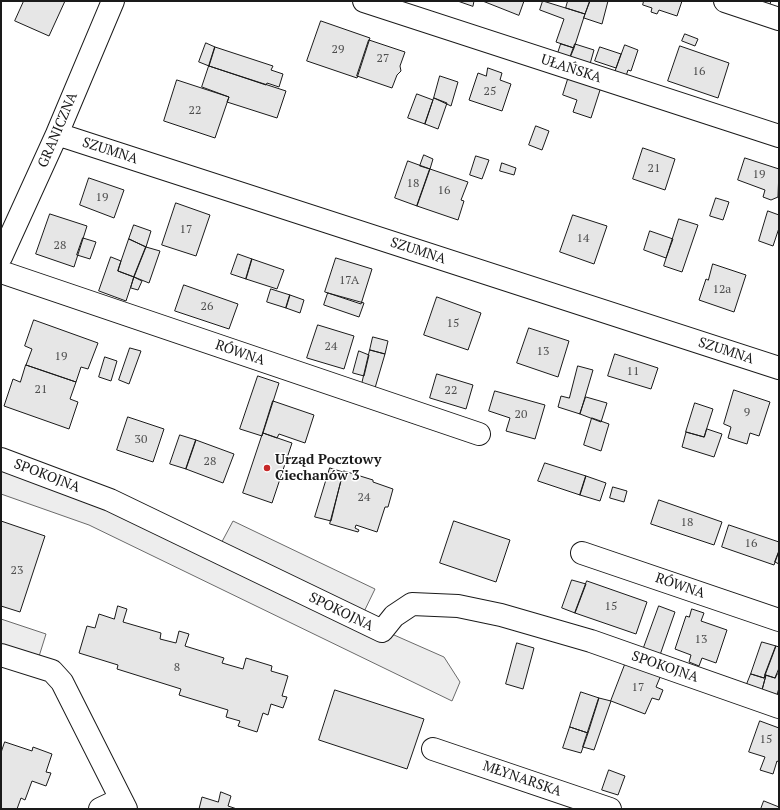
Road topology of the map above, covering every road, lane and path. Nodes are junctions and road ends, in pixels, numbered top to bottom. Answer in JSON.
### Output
{"nodes":[{"id":1,"x":113,"y":1,"type":"edge"},
{"id":2,"x":364,"y":1,"type":"edge"},
{"id":3,"x":725,"y":1,"type":"edge"},
{"id":4,"x":779,"y":19,"type":"edge"},
{"id":5,"x":57,"y":134,"type":"junction"},
{"id":6,"x":779,"y":136,"type":"edge"},
{"id":7,"x":1,"y":257,"type":"edge"},
{"id":8,"x":1,"y":272,"type":"edge"},
{"id":9,"x":779,"y":368,"type":"edge"},
{"id":10,"x":479,"y":434,"type":"dead end"},
{"id":11,"x":1,"y":459,"type":"edge"},
{"id":12,"x":582,"y":553,"type":"dead end"},
{"id":13,"x":779,"y":620,"type":"edge"},
{"id":14,"x":1,"y":654,"type":"edge"},
{"id":15,"x":779,"y":707,"type":"edge"},
{"id":16,"x":433,"y":749,"type":"dead end"},
{"id":17,"x":123,"y":804,"type":"edge"},
{"id":18,"x":100,"y":809,"type":"edge"},
{"id":19,"x":610,"y":809,"type":"edge"}],
"edges":[{"from":1,"to":5,"type":"street","name":"GRANICZNA"},
{"from":2,"to":6,"type":"street","name":"UŁAŃSKA"},
{"from":3,"to":4,"type":"street"},
{"from":5,"to":7,"type":"street","name":"GRANICZNA"},
{"from":5,"to":9,"type":"street","name":"SZUMNA"},
{"from":8,"to":10,"type":"street","name":"RÓWNA"},
{"from":11,"to":15,"type":"street","name":"SPOKOJNA"},
{"from":12,"to":13,"type":"street","name":"RÓWNA"},
{"from":14,"to":17,"type":"street"},
{"from":16,"to":19,"type":"street","name":"MŁYNARSKA"},
{"from":17,"to":18,"type":"street"}]}
